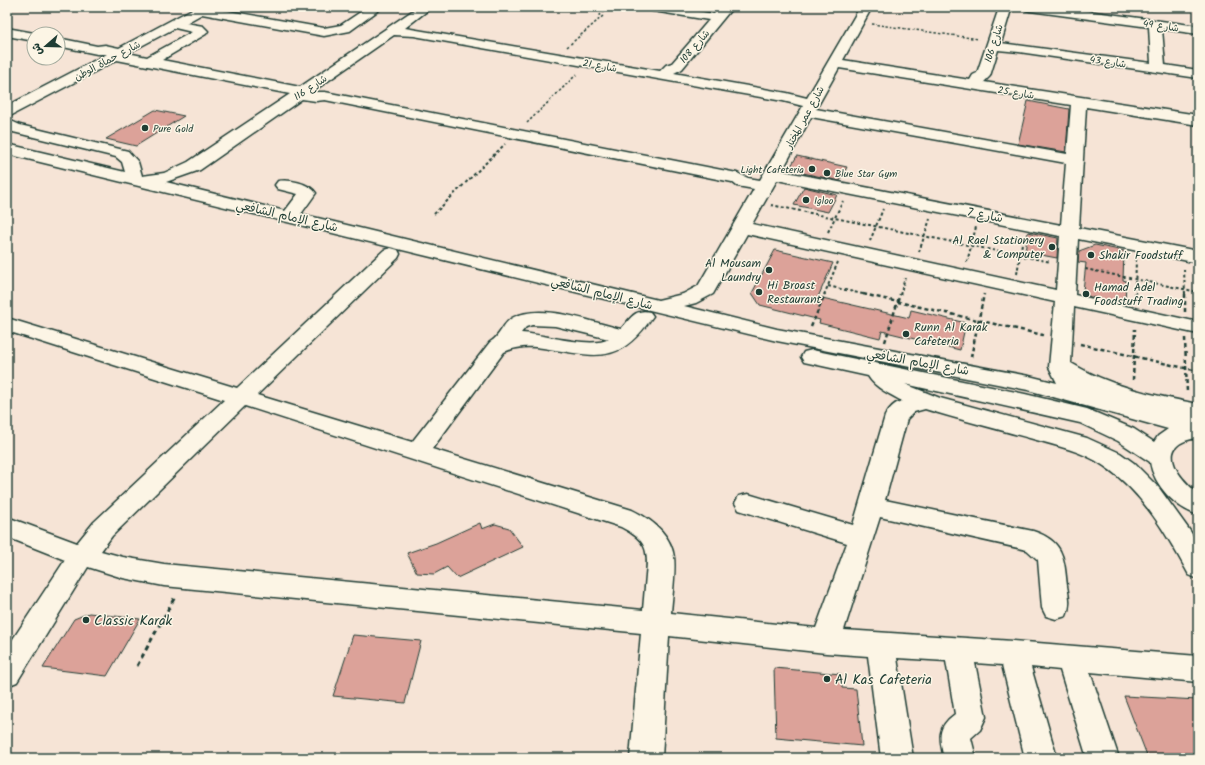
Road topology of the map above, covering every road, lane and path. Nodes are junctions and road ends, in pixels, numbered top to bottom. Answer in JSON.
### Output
{"nodes":[{"id":1,"x":377,"y":7,"type":"edge"},
{"id":2,"x":426,"y":7,"type":"edge"},
{"id":3,"x":609,"y":7,"type":"edge"},
{"id":4,"x":653,"y":7,"type":"edge"},
{"id":5,"x":866,"y":7,"type":"edge"},
{"id":6,"x":1030,"y":7,"type":"edge"},
{"id":7,"x":1004,"y":8,"type":"edge"},
{"id":8,"x":203,"y":9,"type":"edge"},
{"id":9,"x":1105,"y":12,"type":"edge"},
{"id":10,"x":721,"y":14,"type":"edge"},
{"id":11,"x":858,"y":22,"type":"junction"},
{"id":12,"x":174,"y":24,"type":"junction"},
{"id":13,"x":1155,"y":24,"type":"junction"},
{"id":14,"x":394,"y":29,"type":"junction"},
{"id":15,"x":1198,"y":30,"type":"edge"},
{"id":16,"x":7,"y":32,"type":"edge"},
{"id":17,"x":26,"y":36,"type":"edge"},
{"id":18,"x":993,"y":43,"type":"junction"},
{"id":19,"x":66,"y":44,"type":"edge"},
{"id":20,"x":117,"y":54,"type":"junction"},
{"id":21,"x":556,"y":57,"type":"junction"},
{"id":22,"x":149,"y":62,"type":"junction"},
{"id":23,"x":835,"y":63,"type":"junction"},
{"id":24,"x":1158,"y":68,"type":"junction"},
{"id":25,"x":671,"y":73,"type":"junction"},
{"id":26,"x":1198,"y":74,"type":"edge"},
{"id":27,"x":981,"y":83,"type":"junction"},
{"id":28,"x":304,"y":92,"type":"junction"},
{"id":29,"x":1079,"y":101,"type":"junction"},
{"id":30,"x":811,"y":105,"type":"junction"},
{"id":31,"x":8,"y":115,"type":"edge"},
{"id":32,"x":1198,"y":120,"type":"edge"},
{"id":33,"x":48,"y":136,"type":"junction"},
{"id":34,"x":7,"y":142,"type":"edge"},
{"id":35,"x":7,"y":149,"type":"edge"},
{"id":36,"x":7,"y":159,"type":"edge"},
{"id":37,"x":1075,"y":160,"type":"junction"},
{"id":38,"x":194,"y":166,"type":"junction"},
{"id":39,"x":139,"y":180,"type":"junction"},
{"id":40,"x":768,"y":180,"type":"junction"},
{"id":41,"x":284,"y":185,"type":"dead end"},
{"id":42,"x":849,"y":189,"type":"junction"},
{"id":43,"x":186,"y":192,"type":"junction"},
{"id":44,"x":888,"y":196,"type":"junction"},
{"id":45,"x":756,"y":202,"type":"junction"},
{"id":46,"x":934,"y":205,"type":"junction"},
{"id":47,"x":979,"y":214,"type":"junction"},
{"id":48,"x":290,"y":217,"type":"junction"},
{"id":49,"x":835,"y":218,"type":"junction"},
{"id":50,"x":1026,"y":223,"type":"junction"},
{"id":51,"x":876,"y":226,"type":"junction"},
{"id":52,"x":742,"y":228,"type":"junction"},
{"id":53,"x":1070,"y":232,"type":"junction"},
{"id":54,"x":924,"y":236,"type":"junction"},
{"id":55,"x":822,"y":245,"type":"junction"},
{"id":56,"x":971,"y":246,"type":"junction"},
{"id":57,"x":843,"y":250,"type":"junction"},
{"id":58,"x":390,"y":254,"type":"junction"},
{"id":59,"x":865,"y":255,"type":"junction"},
{"id":60,"x":1020,"y":256,"type":"junction"},
{"id":61,"x":1198,"y":258,"type":"edge"},
{"id":62,"x":912,"y":265,"type":"junction"},
{"id":63,"x":1067,"y":265,"type":"junction"},
{"id":64,"x":964,"y":277,"type":"junction"},
{"id":65,"x":987,"y":282,"type":"junction"},
{"id":66,"x":828,"y":286,"type":"junction"},
{"id":67,"x":1014,"y":288,"type":"junction"},
{"id":68,"x":706,"y":290,"type":"junction"},
{"id":69,"x":1198,"y":292,"type":"edge"},
{"id":70,"x":1065,"y":299,"type":"junction"},
{"id":71,"x":898,"y":302,"type":"junction"},
{"id":72,"x":649,"y":311,"type":"junction"},
{"id":73,"x":978,"y":320,"type":"junction"},
{"id":74,"x":722,"y":322,"type":"junction"},
{"id":75,"x":7,"y":324,"type":"edge"},
{"id":76,"x":1198,"y":328,"type":"edge"},
{"id":77,"x":1062,"y":340,"type":"junction"},
{"id":78,"x":805,"y":341,"type":"junction"},
{"id":79,"x":877,"y":363,"type":"junction"},
{"id":80,"x":1060,"y":367,"type":"junction"},
{"id":81,"x":1198,"y":370,"type":"edge"},
{"id":82,"x":969,"y":372,"type":"junction"},
{"id":83,"x":1027,"y":392,"type":"junction"},
{"id":84,"x":241,"y":397,"type":"junction"},
{"id":85,"x":1082,"y":398,"type":"junction"},
{"id":86,"x":923,"y":402,"type":"junction"},
{"id":87,"x":1198,"y":412,"type":"edge"},
{"id":88,"x":986,"y":418,"type":"junction"},
{"id":89,"x":1198,"y":429,"type":"edge"},
{"id":90,"x":417,"y":452,"type":"junction"},
{"id":91,"x":1160,"y":458,"type":"junction"},
{"id":92,"x":748,"y":503,"type":"dead end"},
{"id":93,"x":871,"y":506,"type":"junction"},
{"id":94,"x":1198,"y":506,"type":"edge"},
{"id":95,"x":7,"y":527,"type":"edge"},
{"id":96,"x":862,"y":538,"type":"junction"},
{"id":97,"x":82,"y":555,"type":"junction"},
{"id":98,"x":1198,"y":568,"type":"edge"},
{"id":99,"x":186,"y":577,"type":"junction"},
{"id":100,"x":1056,"y":608,"type":"dead end"},
{"id":101,"x":657,"y":623,"type":"junction"},
{"id":102,"x":826,"y":641,"type":"junction"},
{"id":103,"x":882,"y":644,"type":"junction"},
{"id":104,"x":958,"y":650,"type":"junction"},
{"id":105,"x":1013,"y":653,"type":"junction"},
{"id":106,"x":1071,"y":658,"type":"junction"},
{"id":107,"x":137,"y":666,"type":"dead end"},
{"id":108,"x":1198,"y":669,"type":"edge"},
{"id":109,"x":7,"y":673,"type":"edge"},
{"id":110,"x":646,"y":758,"type":"edge"},
{"id":111,"x":897,"y":758,"type":"edge"},
{"id":112,"x":960,"y":758,"type":"edge"},
{"id":113,"x":1040,"y":758,"type":"edge"},
{"id":114,"x":1103,"y":758,"type":"edge"}],
"edges":[{"from":1,"to":8,"type":"street"},
{"from":2,"to":14,"type":"street","name":"شارع 116"},
{"from":3,"to":21,"type":"path"},
{"from":4,"to":10,"type":"street"},
{"from":5,"to":11,"type":"street","name":"شارع عمر المختار"},
{"from":6,"to":9,"type":"street","name":"شارع 49"},
{"from":7,"to":18,"type":"street","name":"شارع 106"},
{"from":8,"to":12,"type":"street","name":"شارع حماة الوطن"},
{"from":9,"to":13,"type":"street","name":"شارع 49"},
{"from":10,"to":25,"type":"street","name":"شارع 108"},
{"from":11,"to":18,"type":"path"},
{"from":11,"to":23,"type":"street","name":"شارع عمر المختار"},
{"from":12,"to":20,"type":"street","name":"شارع حماة الوطن"},
{"from":12,"to":22,"type":"street"},
{"from":13,"to":15,"type":"street","name":"شارع 49"},
{"from":13,"to":24,"type":"street"},
{"from":14,"to":21,"type":"street","name":"شارع 21"},
{"from":14,"to":28,"type":"street","name":"شارع 116"},
{"from":16,"to":17,"type":"street"},
{"from":18,"to":24,"type":"street","name":"شارع 43"},
{"from":18,"to":27,"type":"street","name":"شارع 106"},
{"from":19,"to":20,"type":"street","name":"شارع 7"},
{"from":20,"to":22,"type":"street","name":"شارع 7"},
{"from":20,"to":31,"type":"street","name":"شارع حماة الوطن"},
{"from":21,"to":25,"type":"street","name":"شارع 21"},
{"from":22,"to":28,"type":"street","name":"شارع 7"},
{"from":23,"to":27,"type":"street","name":"شارع 25"},
{"from":23,"to":30,"type":"street","name":"شارع عمر المختار"},
{"from":24,"to":26,"type":"street","name":"شارع 43"},
{"from":25,"to":30,"type":"street","name":"شارع 21"},
{"from":27,"to":29,"type":"street","name":"شارع 25"},
{"from":28,"to":38,"type":"street","name":"شارع 116"},
{"from":28,"to":40,"type":"street","name":"شارع 7"},
{"from":29,"to":32,"type":"street","name":"شارع 25"},
{"from":29,"to":37,"type":"street"},
{"from":30,"to":37,"type":"street","name":"شارع 21"},
{"from":30,"to":40,"type":"street","name":"شارع عمر المختار"},
{"from":31,"to":33,"type":"street"},
{"from":33,"to":34,"type":"street"},
{"from":33,"to":39,"type":"street"},
{"from":35,"to":39,"type":"street","name":"شارع الإمام الشافعي"},
{"from":36,"to":58,"type":"street","name":"شارع الإمام الشافعي"},
{"from":37,"to":53,"type":"street"},
{"from":38,"to":39,"type":"street","name":"شارع 116"},
{"from":38,"to":43,"type":"street","name":"شارع 116"},
{"from":39,"to":43,"type":"street","name":"شارع الإمام الشافعي"},
{"from":40,"to":42,"type":"street","name":"شارع 7"},
{"from":40,"to":45,"type":"street","name":"شارع عمر المختار"},
{"from":41,"to":48,"type":"street"},
{"from":42,"to":44,"type":"street","name":"شارع 7"},
{"from":42,"to":49,"type":"path"},
{"from":43,"to":48,"type":"street","name":"شارع الإمام الشافعي"},
{"from":44,"to":46,"type":"street","name":"شارع 7"},
{"from":44,"to":51,"type":"path"},
{"from":45,"to":49,"type":"path"},
{"from":45,"to":52,"type":"street","name":"شارع عمر المختار"},
{"from":46,"to":47,"type":"street","name":"شارع 7"},
{"from":46,"to":54,"type":"path"},
{"from":47,"to":50,"type":"street","name":"شارع 7"},
{"from":47,"to":56,"type":"path"},
{"from":48,"to":72,"type":"street","name":"شارع الإمام الشافعي"},
{"from":49,"to":51,"type":"path"},
{"from":49,"to":55,"type":"path"},
{"from":50,"to":53,"type":"street","name":"شارع 7"},
{"from":50,"to":60,"type":"path"},
{"from":51,"to":54,"type":"path"},
{"from":51,"to":59,"type":"path"},
{"from":52,"to":55,"type":"street"},
{"from":52,"to":68,"type":"street","name":"شارع عمر المختار"},
{"from":53,"to":61,"type":"street","name":"شارع 7"},
{"from":53,"to":63,"type":"street"},
{"from":54,"to":56,"type":"path"},
{"from":54,"to":62,"type":"path"},
{"from":55,"to":57,"type":"street"},
{"from":56,"to":60,"type":"path"},
{"from":56,"to":64,"type":"path"},
{"from":57,"to":59,"type":"street"},
{"from":57,"to":66,"type":"path"},
{"from":58,"to":72,"type":"street","name":"شارع الإمام الشافعي"},
{"from":58,"to":84,"type":"street"},
{"from":59,"to":62,"type":"street"},
{"from":60,"to":63,"type":"path"},
{"from":60,"to":67,"type":"path"},
{"from":62,"to":64,"type":"street"},
{"from":62,"to":71,"type":"path"},
{"from":63,"to":69,"type":"path"},
{"from":63,"to":70,"type":"street"},
{"from":64,"to":65,"type":"street"},
{"from":65,"to":67,"type":"street"},
{"from":65,"to":73,"type":"path"},
{"from":66,"to":71,"type":"path"},
{"from":66,"to":78,"type":"path"},
{"from":67,"to":70,"type":"street"},
{"from":68,"to":72,"type":"street"},
{"from":68,"to":74,"type":"street"},
{"from":70,"to":76,"type":"street"},
{"from":70,"to":77,"type":"street"},
{"from":71,"to":73,"type":"path"},
{"from":71,"to":79,"type":"path"},
{"from":72,"to":74,"type":"street","name":"شارع الإمام الشافعي"},
{"from":72,"to":79,"type":"street","name":"شارع الإمام الشافعي"},
{"from":72,"to":90,"type":"street"},
{"from":73,"to":77,"type":"path"},
{"from":73,"to":82,"type":"path"},
{"from":74,"to":78,"type":"street","name":"شارع الإمام الشافعي"},
{"from":75,"to":84,"type":"street"},
{"from":77,"to":80,"type":"street"},
{"from":77,"to":81,"type":"path"},
{"from":78,"to":79,"type":"street","name":"شارع الإمام الشافعي"},
{"from":79,"to":82,"type":"street","name":"شارع الإمام الشافعي"},
{"from":79,"to":83,"type":"street","name":"شارع الإمام الشافعي"},
{"from":79,"to":86,"type":"street"},
{"from":80,"to":83,"type":"street"},
{"from":80,"to":85,"type":"street"},
{"from":80,"to":87,"type":"street"},
{"from":82,"to":83,"type":"street","name":"شارع الإمام الشافعي"},
{"from":83,"to":85,"type":"street","name":"شارع الإمام الشافعي"},
{"from":83,"to":88,"type":"street"},
{"from":83,"to":91,"type":"street","name":"شارع الإمام الشافعي"},
{"from":84,"to":90,"type":"street"},
{"from":84,"to":97,"type":"street"},
{"from":85,"to":89,"type":"street","name":"شارع الإمام الشافعي"},
{"from":86,"to":88,"type":"street"},
{"from":86,"to":93,"type":"street"},
{"from":88,"to":98,"type":"street"},
{"from":89,"to":91,"type":"street"},
{"from":90,"to":101,"type":"street"},
{"from":91,"to":94,"type":"street"},
{"from":92,"to":96,"type":"street"},
{"from":93,"to":96,"type":"street"},
{"from":93,"to":100,"type":"street"},
{"from":95,"to":97,"type":"street"},
{"from":96,"to":102,"type":"street"},
{"from":97,"to":99,"type":"street"},
{"from":97,"to":109,"type":"street"},
{"from":99,"to":101,"type":"street"},
{"from":99,"to":107,"type":"path"},
{"from":101,"to":102,"type":"street"},
{"from":101,"to":110,"type":"street"},
{"from":102,"to":103,"type":"street"},
{"from":103,"to":104,"type":"street"},
{"from":103,"to":111,"type":"street"},
{"from":104,"to":105,"type":"street"},
{"from":104,"to":112,"type":"street"},
{"from":105,"to":106,"type":"street"},
{"from":105,"to":113,"type":"street"},
{"from":106,"to":108,"type":"street"},
{"from":106,"to":114,"type":"street"}]}
